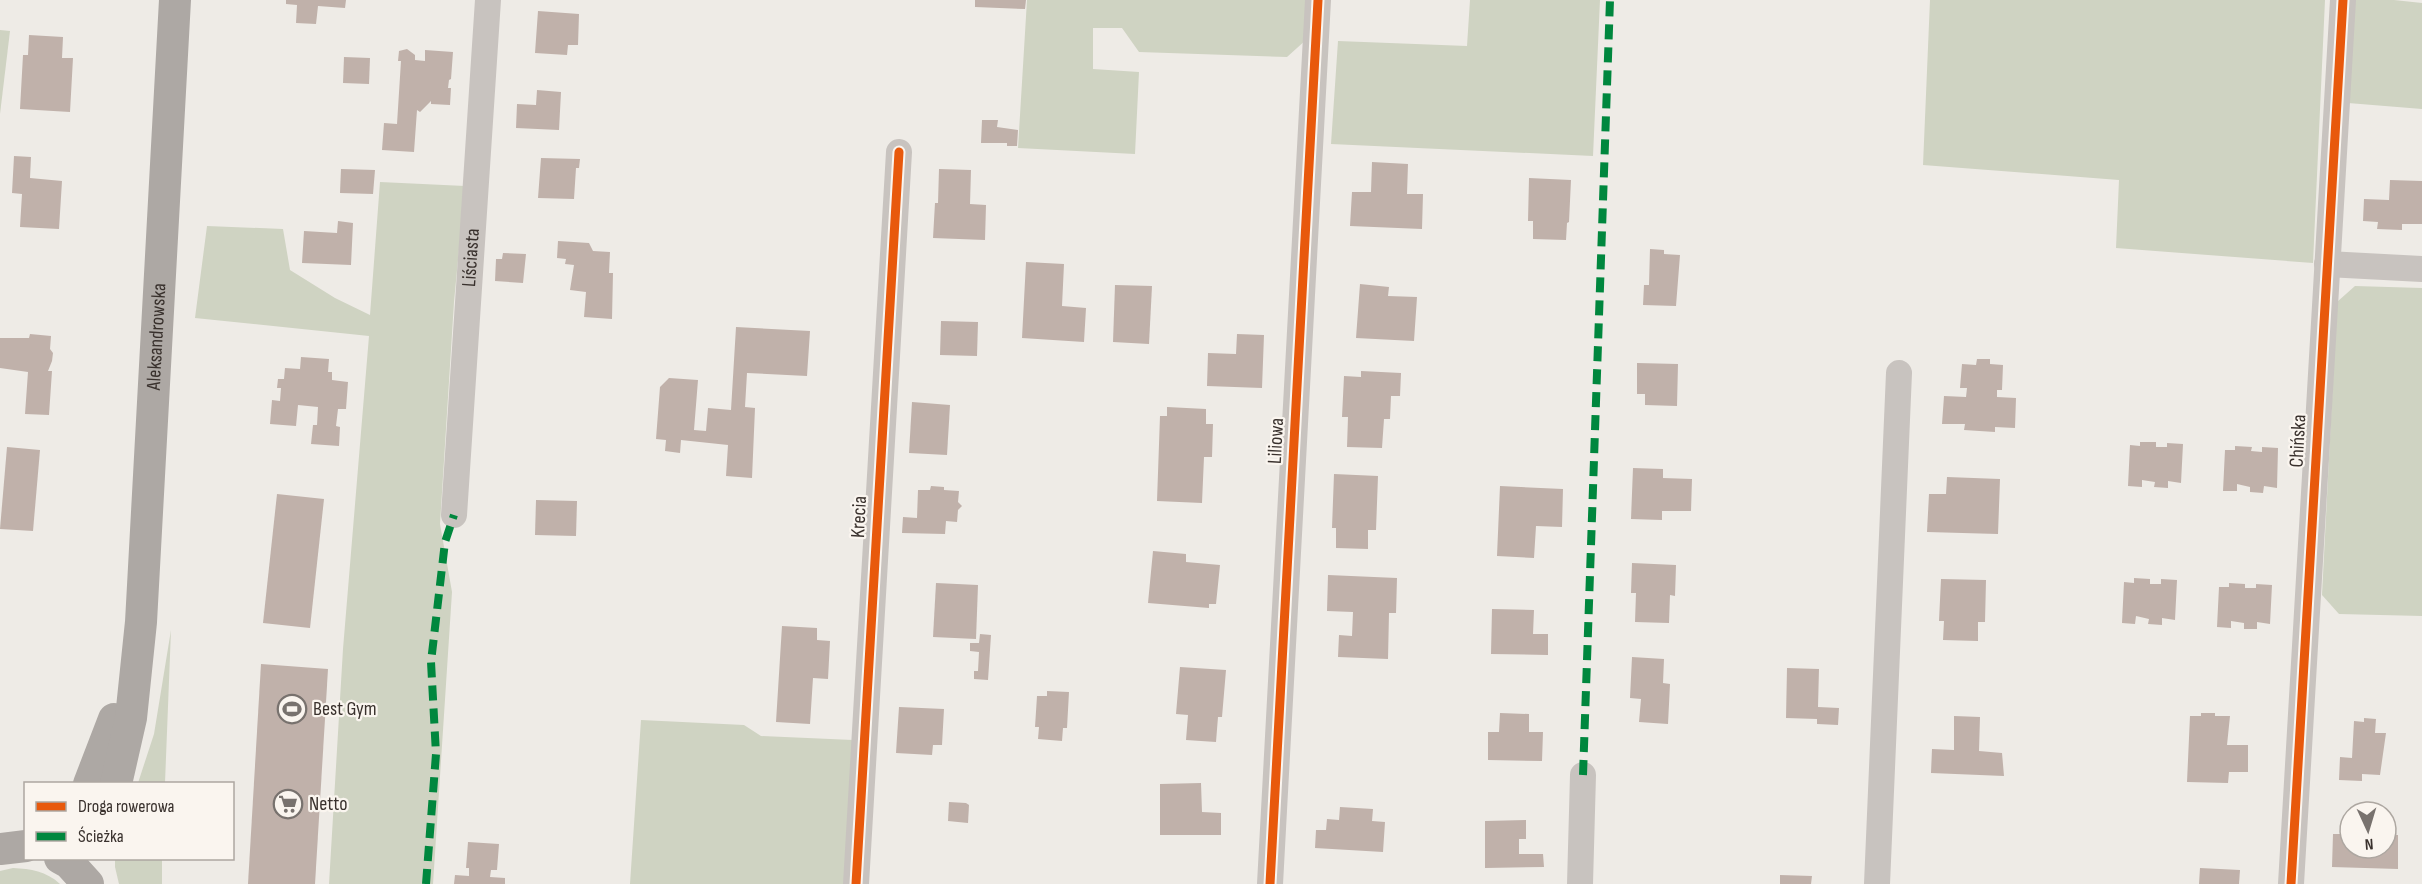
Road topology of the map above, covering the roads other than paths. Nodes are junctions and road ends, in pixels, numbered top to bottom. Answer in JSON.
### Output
{"nodes":[{"id":1,"x":175,"y":0,"type":"edge"},
{"id":2,"x":488,"y":0,"type":"edge"},
{"id":3,"x":1318,"y":0,"type":"edge"},
{"id":4,"x":2343,"y":0,"type":"edge"},
{"id":5,"x":899,"y":152,"type":"dead end"},
{"id":6,"x":2327,"y":264,"type":"junction"},
{"id":7,"x":2422,"y":269,"type":"edge"},
{"id":8,"x":1899,"y":373,"type":"dead end"},
{"id":9,"x":454,"y":515,"type":"dead end"},
{"id":10,"x":136,"y":672,"type":"junction"},
{"id":11,"x":1583,"y":775,"type":"dead end"},
{"id":12,"x":89,"y":782,"type":"edge"},
{"id":13,"x":116,"y":782,"type":"edge"},
{"id":14,"x":24,"y":846,"type":"edge"},
{"id":15,"x":0,"y":849,"type":"edge"},
{"id":16,"x":64,"y":860,"type":"edge"},
{"id":17,"x":94,"y":860,"type":"edge"},
{"id":18,"x":88,"y":884,"type":"edge"},
{"id":19,"x":95,"y":884,"type":"edge"},
{"id":20,"x":856,"y":884,"type":"edge"},
{"id":21,"x":1270,"y":884,"type":"edge"},
{"id":22,"x":1580,"y":884,"type":"edge"},
{"id":23,"x":1877,"y":884,"type":"edge"},
{"id":24,"x":2291,"y":884,"type":"edge"}],
"edges":[{"from":1,"to":10,"type":"main road","name":"Aleksandrowska"},
{"from":2,"to":9,"type":"street","name":"Liściasta"},
{"from":3,"to":21,"type":"street","name":"Liliowa"},
{"from":4,"to":6,"type":"street","name":"Chińska"},
{"from":5,"to":20,"type":"street","name":"Krecia"},
{"from":6,"to":7,"type":"street"},
{"from":6,"to":24,"type":"street","name":"Chińska"},
{"from":8,"to":23,"type":"street"},
{"from":10,"to":12,"type":"main road","name":"Aleksandrowska"},
{"from":10,"to":13,"type":"main road","name":"Aleksandrowska"},
{"from":11,"to":22,"type":"street"},
{"from":14,"to":15,"type":"main road"},
{"from":16,"to":18,"type":"main road"},
{"from":17,"to":19,"type":"main road"}]}
